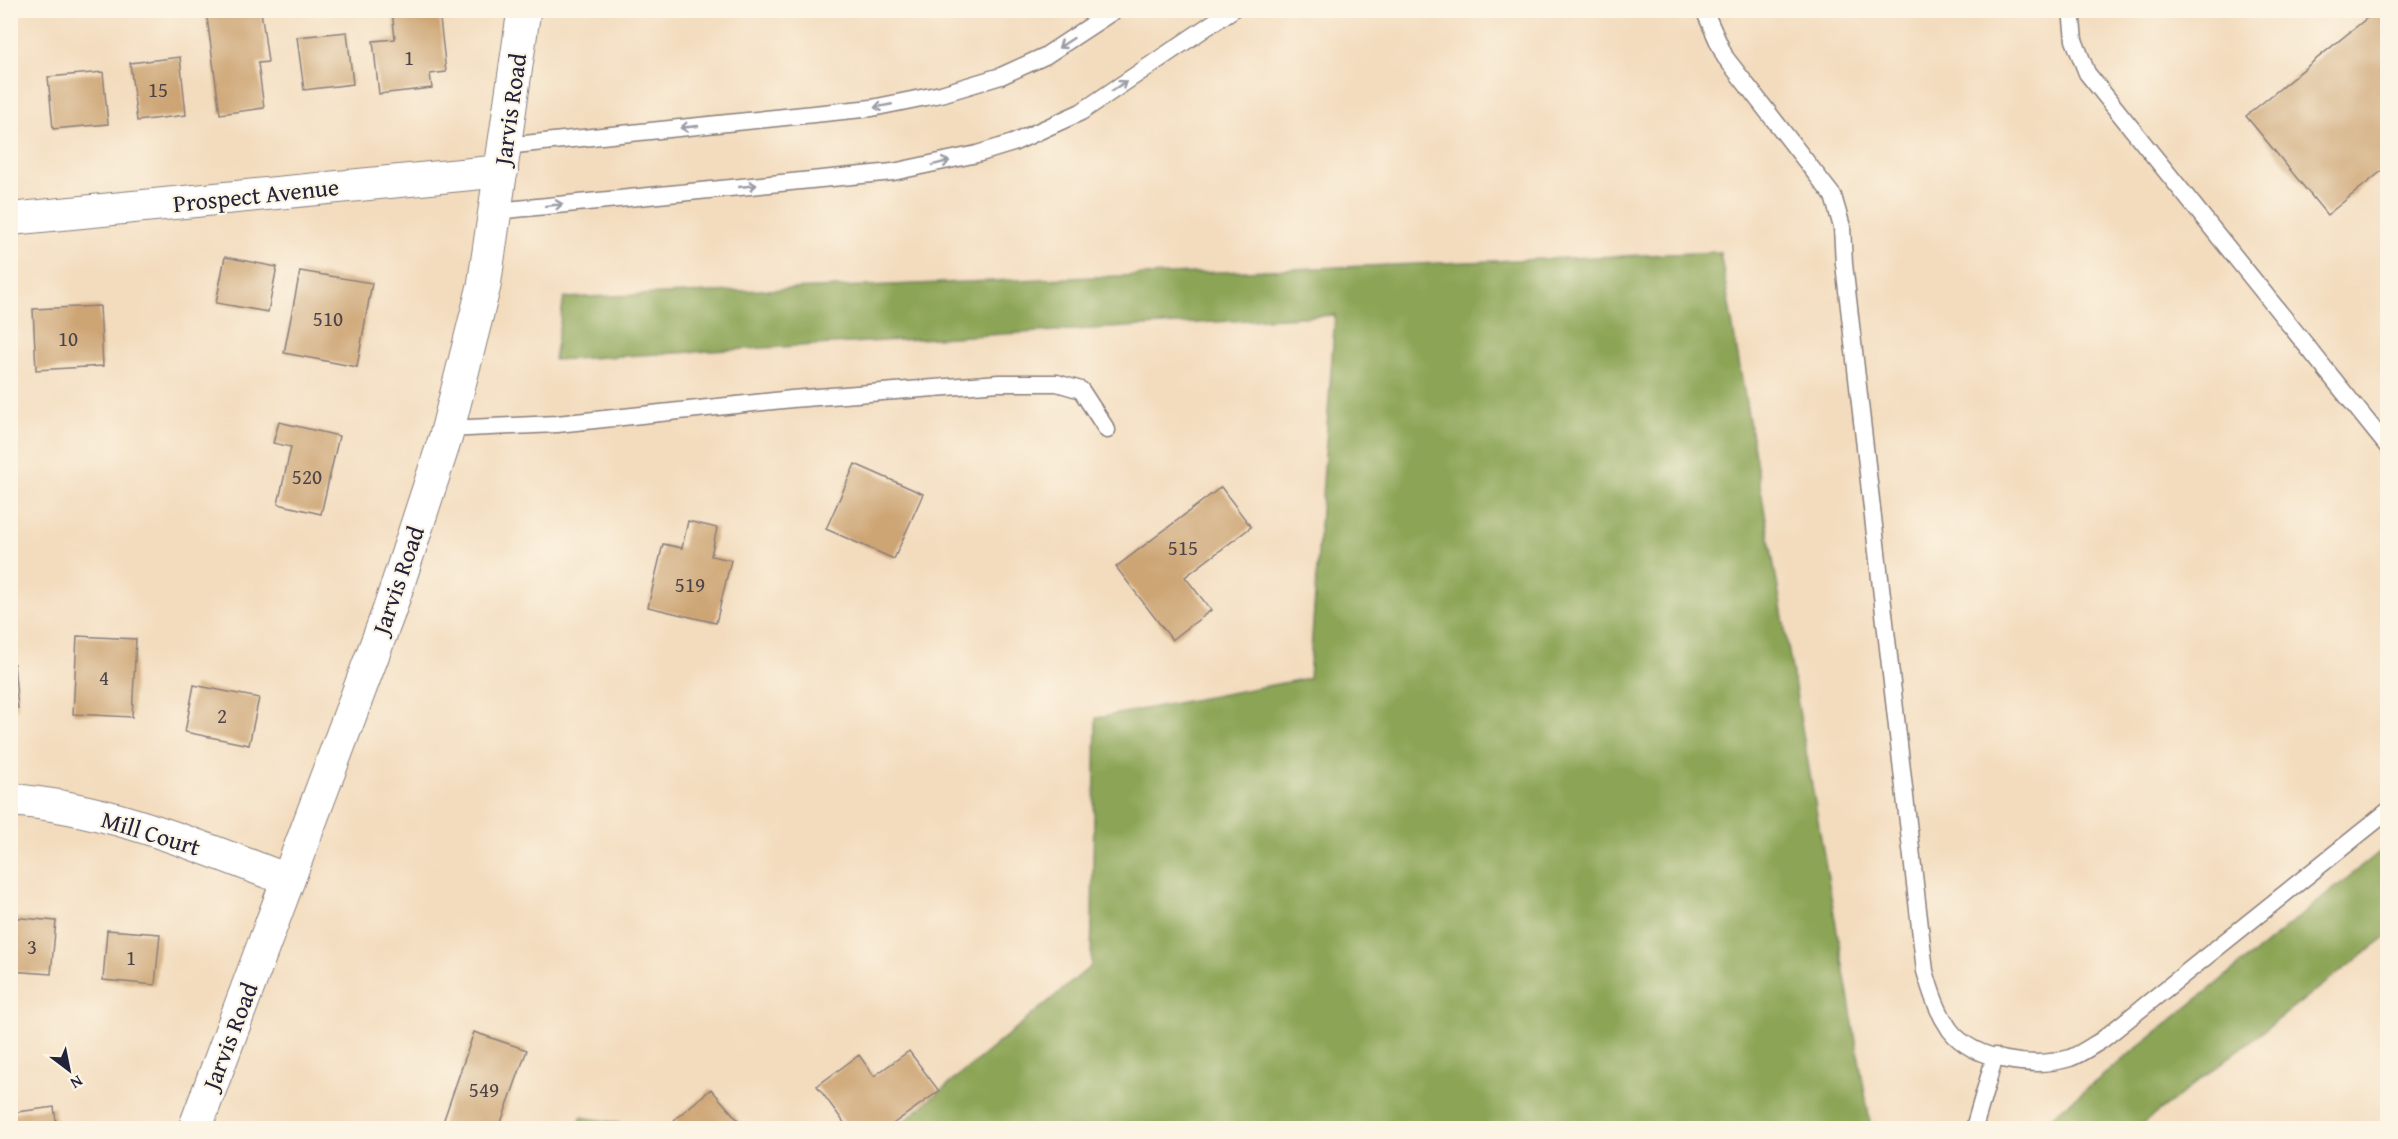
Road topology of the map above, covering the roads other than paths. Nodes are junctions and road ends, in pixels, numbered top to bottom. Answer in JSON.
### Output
{"nodes":[{"id":1,"x":524,"y":10,"type":"edge"},
{"id":2,"x":1115,"y":10,"type":"edge"},
{"id":3,"x":1232,"y":10,"type":"edge"},
{"id":4,"x":1704,"y":10,"type":"edge"},
{"id":5,"x":2071,"y":10,"type":"edge"},
{"id":6,"x":504,"y":159,"type":"junction"},
{"id":7,"x":496,"y":211,"type":"junction"},
{"id":8,"x":10,"y":219,"type":"edge"},
{"id":9,"x":447,"y":429,"type":"junction"},
{"id":10,"x":1107,"y":430,"type":"dead end"},
{"id":11,"x":2388,"y":447,"type":"edge"},
{"id":12,"x":10,"y":800,"type":"edge"},
{"id":13,"x":2388,"y":811,"type":"edge"},
{"id":14,"x":288,"y":880,"type":"junction"},
{"id":15,"x":1995,"y":1056,"type":"junction"},
{"id":16,"x":195,"y":1128,"type":"edge"},
{"id":17,"x":1974,"y":1128,"type":"edge"}],
"edges":[{"from":1,"to":6,"type":"street","name":"Jarvis Road"},
{"from":2,"to":6,"type":"lane","one_way":true},
{"from":7,"to":3,"type":"lane","one_way":true},
{"from":4,"to":15,"type":"lane"},
{"from":5,"to":11,"type":"lane"},
{"from":6,"to":7,"type":"street","name":"Jarvis Road"},
{"from":6,"to":8,"type":"street","name":"Prospect Avenue"},
{"from":7,"to":9,"type":"street","name":"Jarvis Road"},
{"from":9,"to":10,"type":"lane"},
{"from":9,"to":14,"type":"street","name":"Jarvis Road"},
{"from":12,"to":14,"type":"street","name":"Mill Court"},
{"from":13,"to":15,"type":"lane"},
{"from":14,"to":16,"type":"street","name":"Jarvis Road"},
{"from":15,"to":17,"type":"lane"}]}
